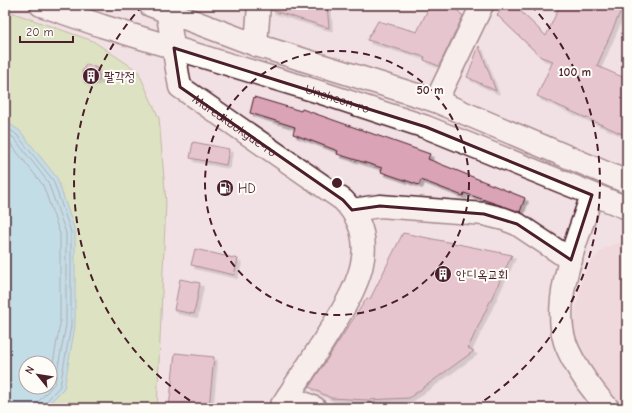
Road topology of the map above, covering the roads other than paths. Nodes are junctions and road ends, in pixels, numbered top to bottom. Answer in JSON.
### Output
{"nodes":[{"id":1,"x":41,"y":5,"type":"edge"},
{"id":2,"x":259,"y":5,"type":"edge"},
{"id":3,"x":158,"y":8,"type":"edge"},
{"id":4,"x":475,"y":8,"type":"edge"},
{"id":5,"x":256,"y":45,"type":"junction"},
{"id":6,"x":174,"y":48,"type":"junction"},
{"id":7,"x":436,"y":101,"type":"junction"},
{"id":8,"x":627,"y":182,"type":"edge"},
{"id":9,"x":592,"y":195,"type":"junction"},
{"id":10,"x":627,"y":208,"type":"edge"},
{"id":11,"x":352,"y":210,"type":"junction"},
{"id":12,"x":571,"y":260,"type":"junction"},
{"id":13,"x":284,"y":402,"type":"edge"},
{"id":14,"x":314,"y":408,"type":"edge"},
{"id":15,"x":608,"y":408,"type":"edge"}],
"edges":[{"from":1,"to":6,"type":"street","name":"Uncheon-ro"},
{"from":2,"to":5,"type":"street"},
{"from":3,"to":5,"type":"street","name":"Uncheon-ro"},
{"from":3,"to":6,"type":"street","name":"Mareukbokgae-ro"},
{"from":4,"to":7,"type":"street"},
{"from":5,"to":7,"type":"street","name":"Uncheon-ro"},
{"from":6,"to":9,"type":"street","name":"Uncheon-ro"},
{"from":6,"to":11,"type":"street","name":"Mareukbokgae-ro"},
{"from":7,"to":8,"type":"street","name":"Uncheon-ro"},
{"from":9,"to":10,"type":"street","name":"Uncheon-ro"},
{"from":9,"to":12,"type":"street"},
{"from":11,"to":12,"type":"street"},
{"from":11,"to":13,"type":"street","name":"Mareukbokgae-ro"},
{"from":12,"to":15,"type":"street"},
{"from":13,"to":14,"type":"street"}]}
